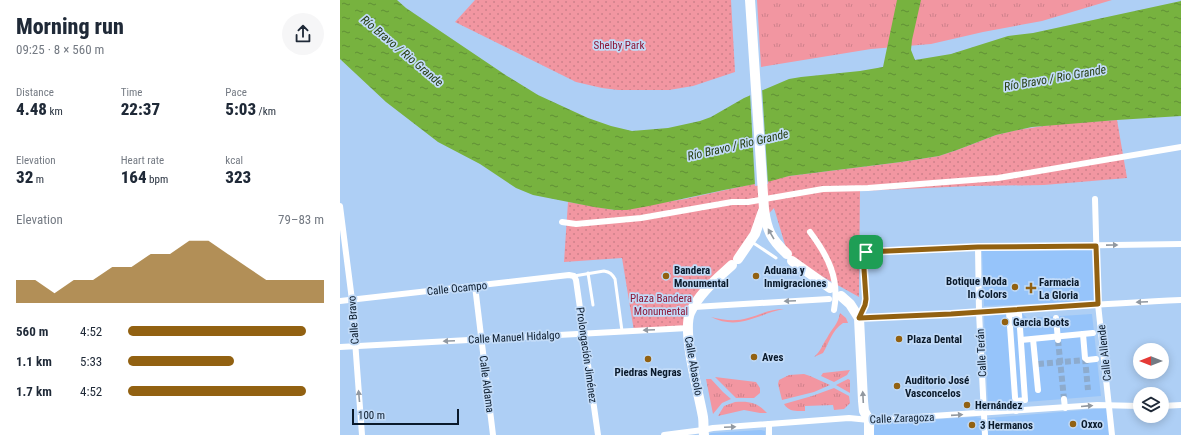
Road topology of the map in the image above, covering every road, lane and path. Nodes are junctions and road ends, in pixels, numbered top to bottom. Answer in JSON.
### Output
{"nodes":[{"id":1,"x":750,"y":0,"type":"edge"},
{"id":2,"x":1181,"y":147,"type":"edge"},
{"id":3,"x":1095,"y":199,"type":"dead end"},
{"id":4,"x":340,"y":206,"type":"edge"},
{"id":5,"x":764,"y":209,"type":"junction"},
{"id":6,"x":562,"y":222,"type":"dead end"},
{"id":7,"x":810,"y":232,"type":"dead end"},
{"id":8,"x":751,"y":241,"type":"junction"},
{"id":9,"x":1181,"y":244,"type":"edge"},
{"id":10,"x":1096,"y":246,"type":"junction"},
{"id":11,"x":978,"y":247,"type":"junction"},
{"id":12,"x":776,"y":258,"type":"dead end"},
{"id":13,"x":588,"y":273,"type":"junction"},
{"id":14,"x":574,"y":276,"type":"junction"},
{"id":15,"x":475,"y":286,"type":"junction"},
{"id":16,"x":830,"y":288,"type":"dead end"},
{"id":17,"x":842,"y":297,"type":"dead end"},
{"id":18,"x":829,"y":299,"type":"dead end"},
{"id":19,"x":352,"y":300,"type":"junction"},
{"id":20,"x":1181,"y":300,"type":"edge"},
{"id":21,"x":340,"y":301,"type":"edge"},
{"id":22,"x":1098,"y":304,"type":"junction"},
{"id":23,"x":593,"y":305,"type":"dead end"},
{"id":24,"x":694,"y":307,"type":"junction"},
{"id":25,"x":834,"y":310,"type":"dead end"},
{"id":26,"x":979,"y":312,"type":"junction"},
{"id":27,"x":1009,"y":312,"type":"junction"},
{"id":28,"x":859,"y":318,"type":"junction"},
{"id":29,"x":1056,"y":318,"type":"dead end"},
{"id":30,"x":688,"y":328,"type":"junction"},
{"id":31,"x":622,"y":331,"type":"junction"},
{"id":32,"x":1093,"y":333,"type":"dead end"},
{"id":33,"x":584,"y":334,"type":"junction"},
{"id":34,"x":1083,"y":334,"type":"junction"},
{"id":35,"x":1058,"y":338,"type":"junction"},
{"id":36,"x":481,"y":339,"type":"junction"},
{"id":37,"x":1033,"y":339,"type":"junction"},
{"id":38,"x":1021,"y":340,"type":"junction"},
{"id":39,"x":355,"y":346,"type":"junction"},
{"id":40,"x":340,"y":347,"type":"edge"},
{"id":41,"x":1096,"y":360,"type":"dead end"},
{"id":42,"x":1037,"y":364,"type":"junction"},
{"id":43,"x":1023,"y":365,"type":"junction"},
{"id":44,"x":1038,"y":390,"type":"dead end"},
{"id":45,"x":1064,"y":399,"type":"tunnel mouth"},
{"id":46,"x":1016,"y":401,"type":"junction"},
{"id":47,"x":1110,"y":406,"type":"junction"},
{"id":48,"x":1133,"y":406,"type":"edge"},
{"id":49,"x":1169,"y":406,"type":"edge"},
{"id":50,"x":1181,"y":406,"type":"edge"},
{"id":51,"x":1065,"y":408,"type":"junction"},
{"id":52,"x":1016,"y":411,"type":"junction"},
{"id":53,"x":984,"y":413,"type":"junction"},
{"id":54,"x":868,"y":420,"type":"junction"},
{"id":55,"x":769,"y":424,"type":"junction"},
{"id":56,"x":703,"y":433,"type":"edge"},
{"id":57,"x":362,"y":435,"type":"edge"},
{"id":58,"x":494,"y":435,"type":"edge"},
{"id":59,"x":598,"y":435,"type":"edge"},
{"id":60,"x":664,"y":435,"type":"edge"},
{"id":61,"x":769,"y":435,"type":"edge"},
{"id":62,"x":869,"y":435,"type":"edge"},
{"id":63,"x":985,"y":435,"type":"edge"},
{"id":64,"x":1112,"y":435,"type":"edge"}],
"edges":[{"from":1,"to":5,"type":"main road"},
{"from":2,"to":6,"type":"street"},
{"from":3,"to":10,"type":"street","name":"Calle Allende"},
{"from":4,"to":19,"type":"street","name":"Calle Bravo"},
{"from":5,"to":8,"type":"main road","name":"Calle Abasolo"},
{"from":16,"to":5,"type":"main road","one_way":true},
{"from":7,"to":25,"type":"street"},
{"from":8,"to":12,"type":"lane"},
{"from":8,"to":24,"type":"main road","name":"Calle Abasolo"},
{"from":10,"to":9,"type":"street","one_way":true},
{"from":10,"to":11,"type":"street"},
{"from":10,"to":22,"type":"street","name":"Calle Allende"},
{"from":11,"to":26,"type":"street","name":"Calle Terán"},
{"from":11,"to":28,"type":"street"},
{"from":13,"to":14,"type":"lane"},
{"from":13,"to":23,"type":"lane"},
{"from":13,"to":31,"type":"lane"},
{"from":14,"to":15,"type":"street","name":"Calle Ocampo"},
{"from":14,"to":33,"type":"street","name":"Prolongación Jiménez"},
{"from":15,"to":19,"type":"street","name":"Calle Ocampo"},
{"from":15,"to":36,"type":"street","name":"Calle Aldama"},
{"from":17,"to":28,"type":"main road"},
{"from":18,"to":24,"type":"street","one_way":true},
{"from":19,"to":21,"type":"street","name":"Calle Ocampo"},
{"from":19,"to":39,"type":"street","name":"Calle Bravo"},
{"from":20,"to":22,"type":"street","one_way":true},
{"from":22,"to":27,"type":"street"},
{"from":22,"to":47,"type":"street","name":"Calle Allende"},
{"from":24,"to":30,"type":"main road","name":"Calle Abasolo"},
{"from":26,"to":27,"type":"street"},
{"from":26,"to":28,"type":"street"},
{"from":26,"to":53,"type":"street","name":"Calle Terán"},
{"from":27,"to":38,"type":"street"},
{"from":27,"to":46,"type":"street"},
{"from":54,"to":28,"type":"main road","one_way":true},
{"from":29,"to":35,"type":"street"},
{"from":30,"to":31,"type":"street","name":"Calle Manuel Hidalgo","one_way":true},
{"from":30,"to":56,"type":"main road","name":"Calle Abasolo"},
{"from":31,"to":33,"type":"street","name":"Calle Manuel Hidalgo"},
{"from":32,"to":34,"type":"street"},
{"from":33,"to":36,"type":"street","name":"Calle Manuel Hidalgo"},
{"from":33,"to":59,"type":"street","name":"Prolongación Jiménez"},
{"from":34,"to":35,"type":"street"},
{"from":34,"to":41,"type":"street"},
{"from":35,"to":37,"type":"street"},
{"from":36,"to":39,"type":"street","name":"Calle Manuel Hidalgo","one_way":true},
{"from":36,"to":58,"type":"street","name":"Calle Aldama"},
{"from":37,"to":38,"type":"street"},
{"from":37,"to":42,"type":"street"},
{"from":38,"to":43,"type":"street"},
{"from":39,"to":40,"type":"street","name":"Calle Manuel Hidalgo"},
{"from":57,"to":39,"type":"street","name":"Calle Bravo","one_way":true},
{"from":42,"to":43,"type":"street"},
{"from":42,"to":44,"type":"street"},
{"from":43,"to":46,"type":"street"},
{"from":45,"to":51,"type":"street"},
{"from":46,"to":52,"type":"street"},
{"from":47,"to":48,"type":"street","name":"Calle Zaragoza"},
{"from":51,"to":47,"type":"street","name":"Calle Zaragoza","one_way":true},
{"from":47,"to":64,"type":"street","name":"Calle Allende"},
{"from":49,"to":50,"type":"street"},
{"from":51,"to":52,"type":"street","name":"Calle Zaragoza"},
{"from":52,"to":53,"type":"street","name":"Calle Zaragoza"},
{"from":54,"to":53,"type":"street","name":"Calle Zaragoza","one_way":true},
{"from":53,"to":63,"type":"street","name":"Calle Terán"},
{"from":54,"to":55,"type":"street","name":"Calle Zaragoza"},
{"from":54,"to":62,"type":"main road"},
{"from":56,"to":55,"type":"street","name":"Calle Zaragoza","one_way":true},
{"from":55,"to":61,"type":"street"},
{"from":56,"to":60,"type":"street","name":"Calle Zaragoza"}]}
